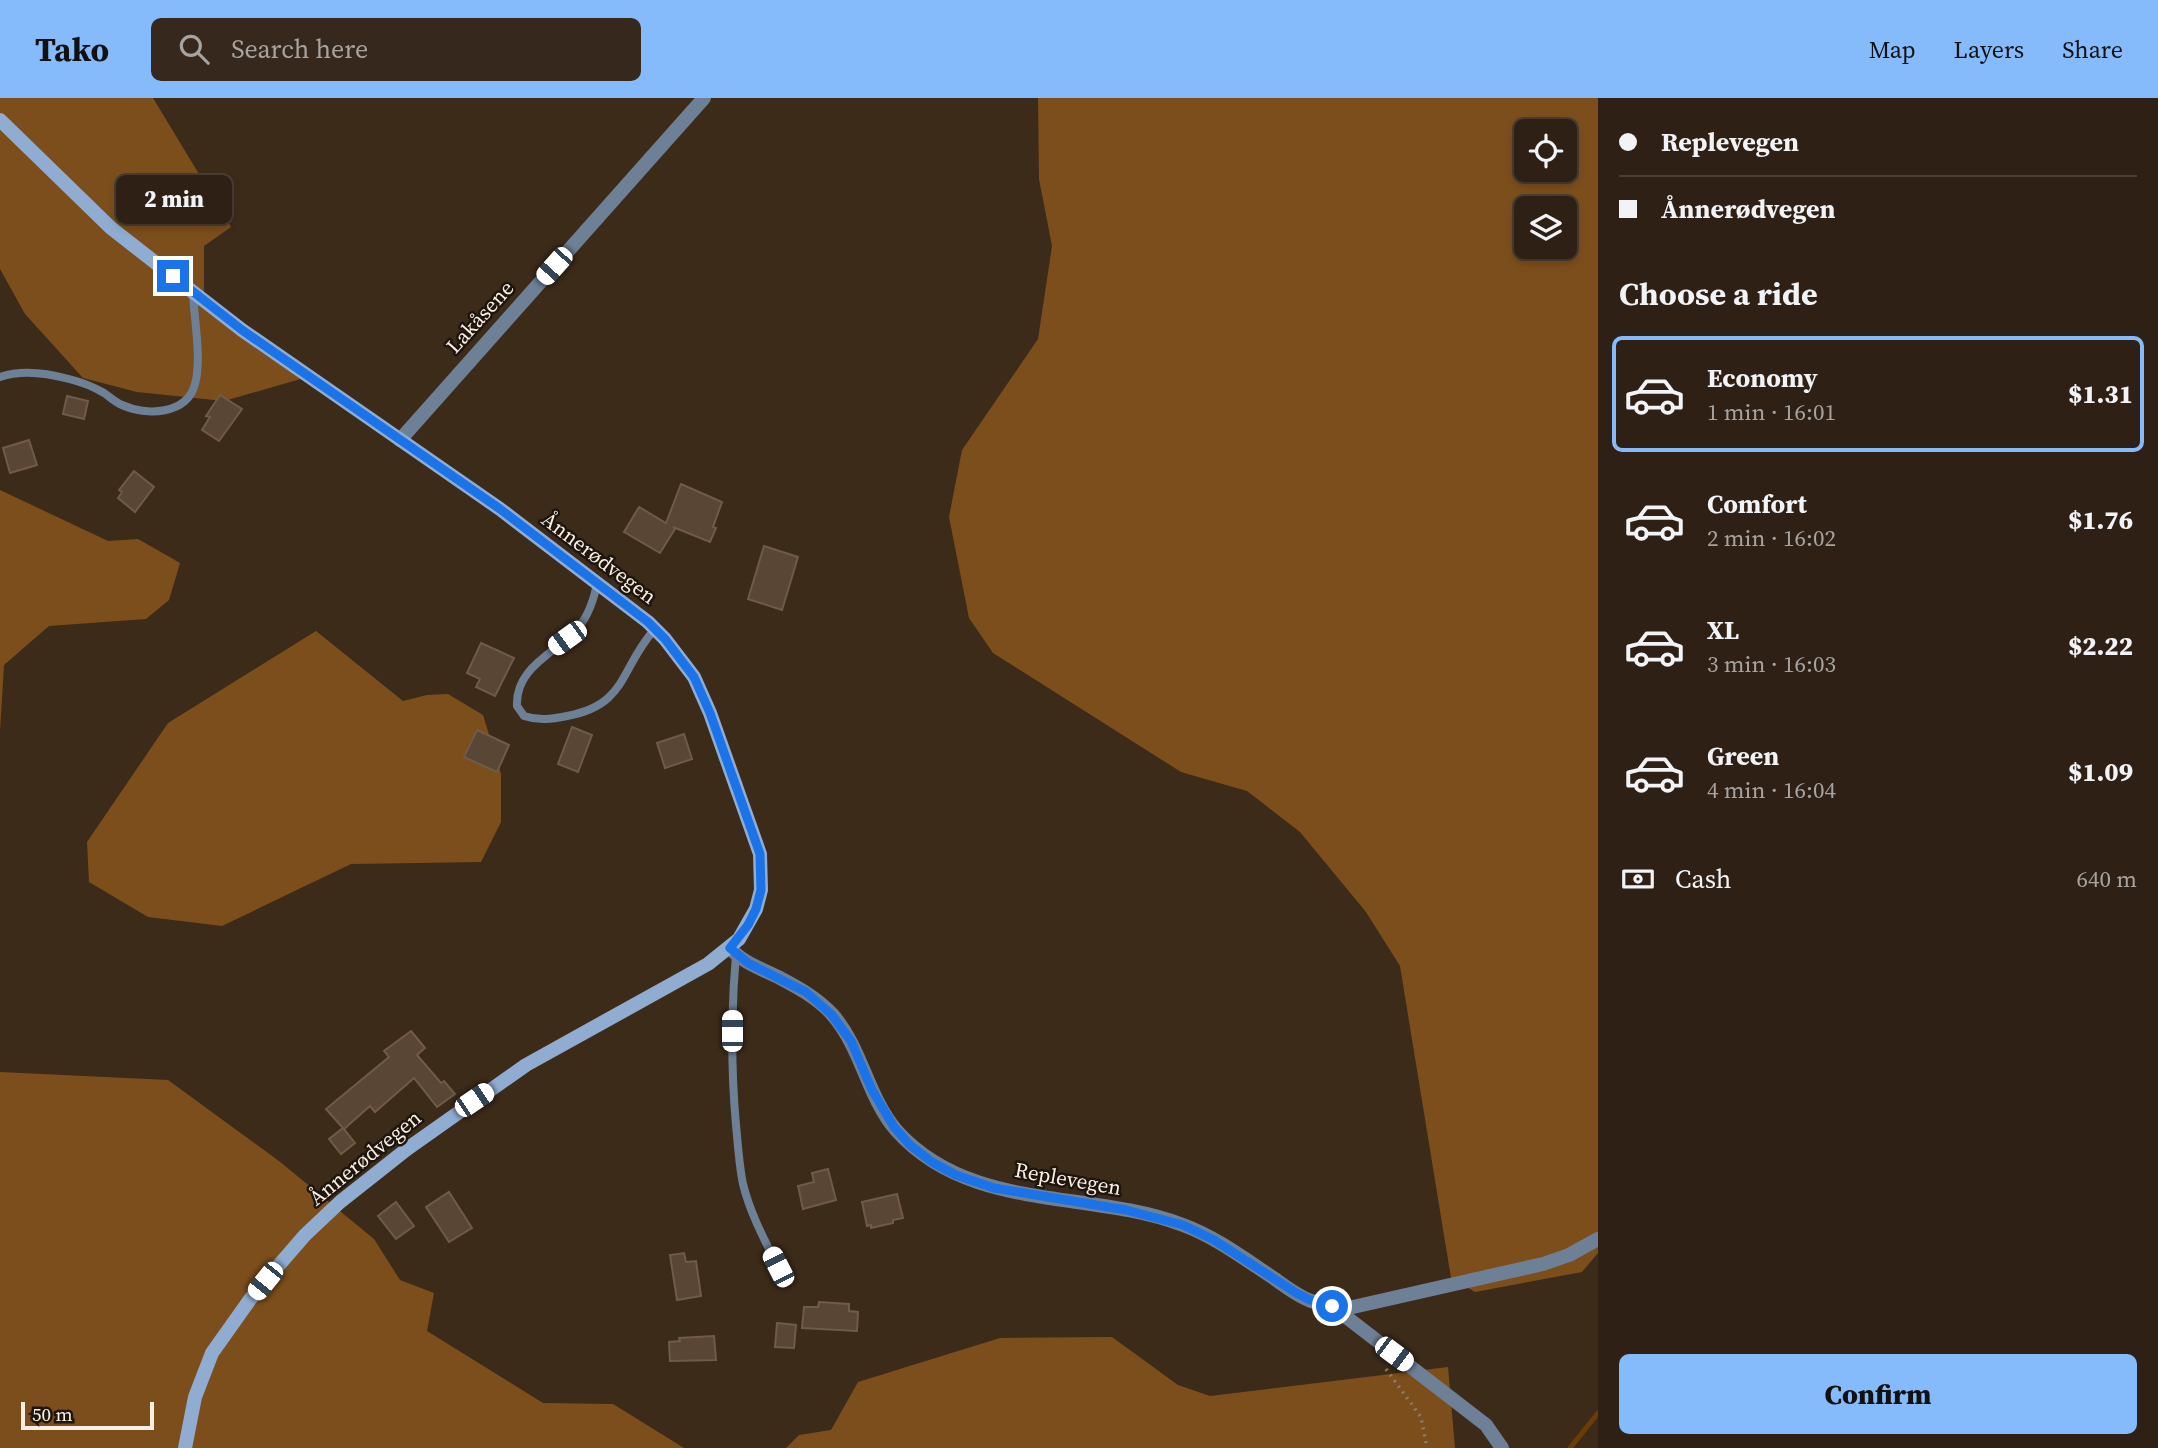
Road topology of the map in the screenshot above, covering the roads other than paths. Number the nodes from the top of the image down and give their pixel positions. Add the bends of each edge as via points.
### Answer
1 (704, 98) edge
2 (0, 120) edge
3 (193, 292) junction
4 (0, 377) edge
5 (400, 440) junction
6 (597, 584) junction
7 (656, 629) junction
8 (733, 951) junction
9 (1598, 1239) edge
10 (778, 1267) dead end
11 (1332, 1306) junction
12 (186, 1448) edge
13 (1502, 1448) edge

1 - 5 street, Lakåsene
2 - 3 main road, Ånnerødvegen via 111,228
3 - 4 lane via 196,380 190,395 171,408 136,410 93,387 46,374
3 - 5 main road, Ånnerødvegen
5 - 6 main road, Ånnerødvegen
6 - 7 main road, Ånnerødvegen
6 - 7 lane via 580,626 539,660 520,687 517,706 524,716 552,719 604,703
7 - 8 main road, Ånnerødvegen via 694,677 760,854 761,890 756,909
8 - 10 lane via 732,1053 740,1159 754,1214
8 - 11 street, Replevegen via 806,992 832,1015 851,1041 894,1127 932,1162 994,1188 1126,1210 1183,1225 1298,1294
8 - 12 main road, Ånnerødvegen via 526,1065 418,1140 341,1202 279,1265 212,1353 195,1397
9 - 11 street, Replevegen via 1533,1267 1353,1307
11 - 13 street via 1486,1425

